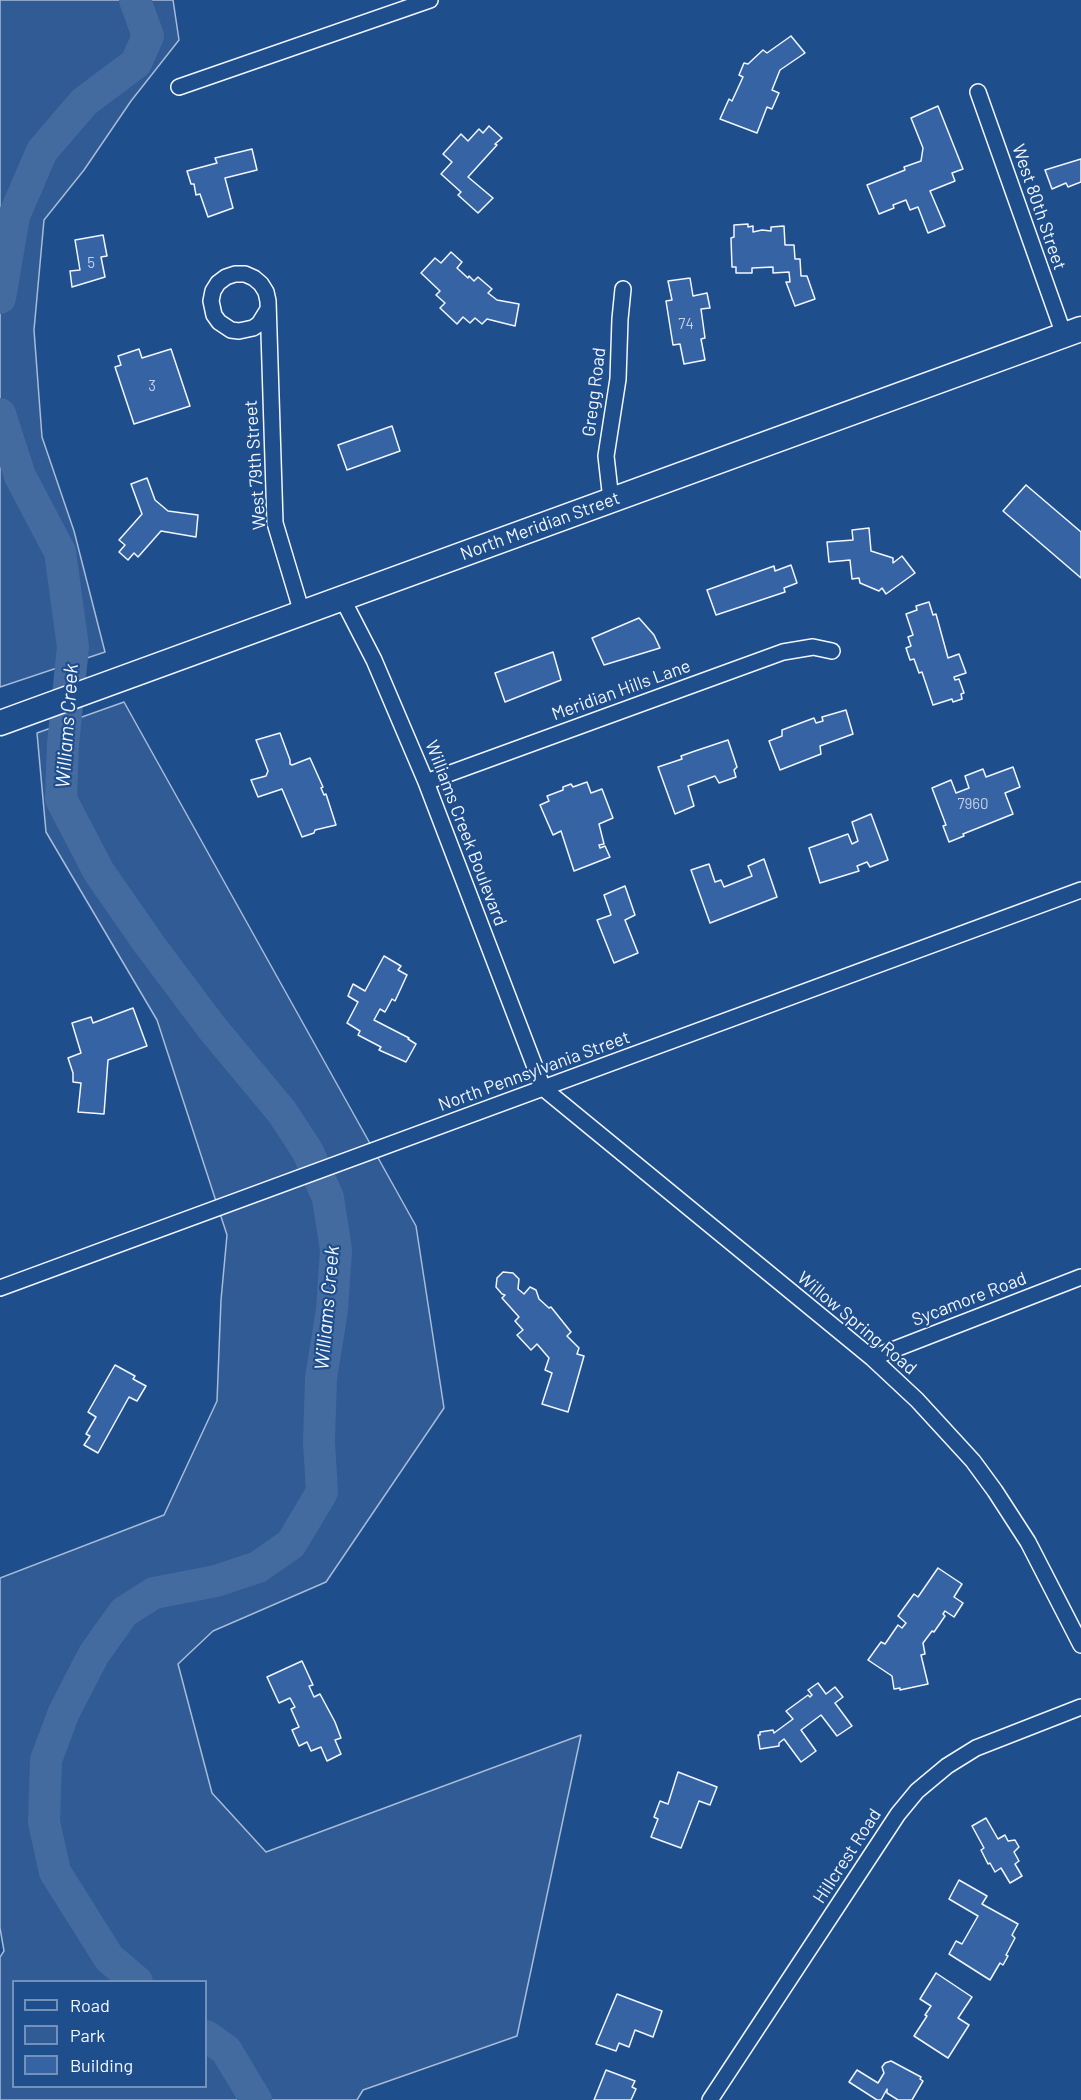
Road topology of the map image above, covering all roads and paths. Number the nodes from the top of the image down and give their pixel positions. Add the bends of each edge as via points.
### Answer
1 (430, 0) edge
2 (179, 87) dead end
3 (978, 92) dead end
4 (623, 289) dead end
5 (267, 311) dead end
6 (1072, 332) edge
7 (611, 500) junction
8 (342, 598) junction
9 (302, 614) junction
10 (832, 651) dead end
11 (0, 723) edge
12 (426, 782) junction
13 (1081, 890) edge
14 (543, 1088) junction
15 (1081, 1277) edge
16 (0, 1288) edge
17 (872, 1358) junction
18 (1081, 1645) edge
19 (1081, 1707) edge
20 (710, 2100) edge

1 - 2 street
3 - 6 street, West 80th Street
4 - 7 street, Gregg Road via 618,379 606,456
5 - 9 street, West 79th Street via 275,523
6 - 7 main road, North Meridian Street
7 - 8 main road, North Meridian Street
8 - 9 main road, North Meridian Street
8 - 12 street, Williams Creek Boulevard via 374,660
9 - 11 main road, North Meridian Street
10 - 12 street, Meridian Hills Lane via 802,647 783,652
12 - 14 street, Williams Creek Boulevard
13 - 14 street, North Pennsylvania Street
14 - 16 street, North Pennsylvania Street
14 - 17 street, Willow Spring Road
15 - 17 street, Sycamore Road
17 - 18 street, Willow Spring Road via 940,1425 995,1491 1042,1566
19 - 20 street, Hillcrest Road via 976,1748 939,1771 917,1791

